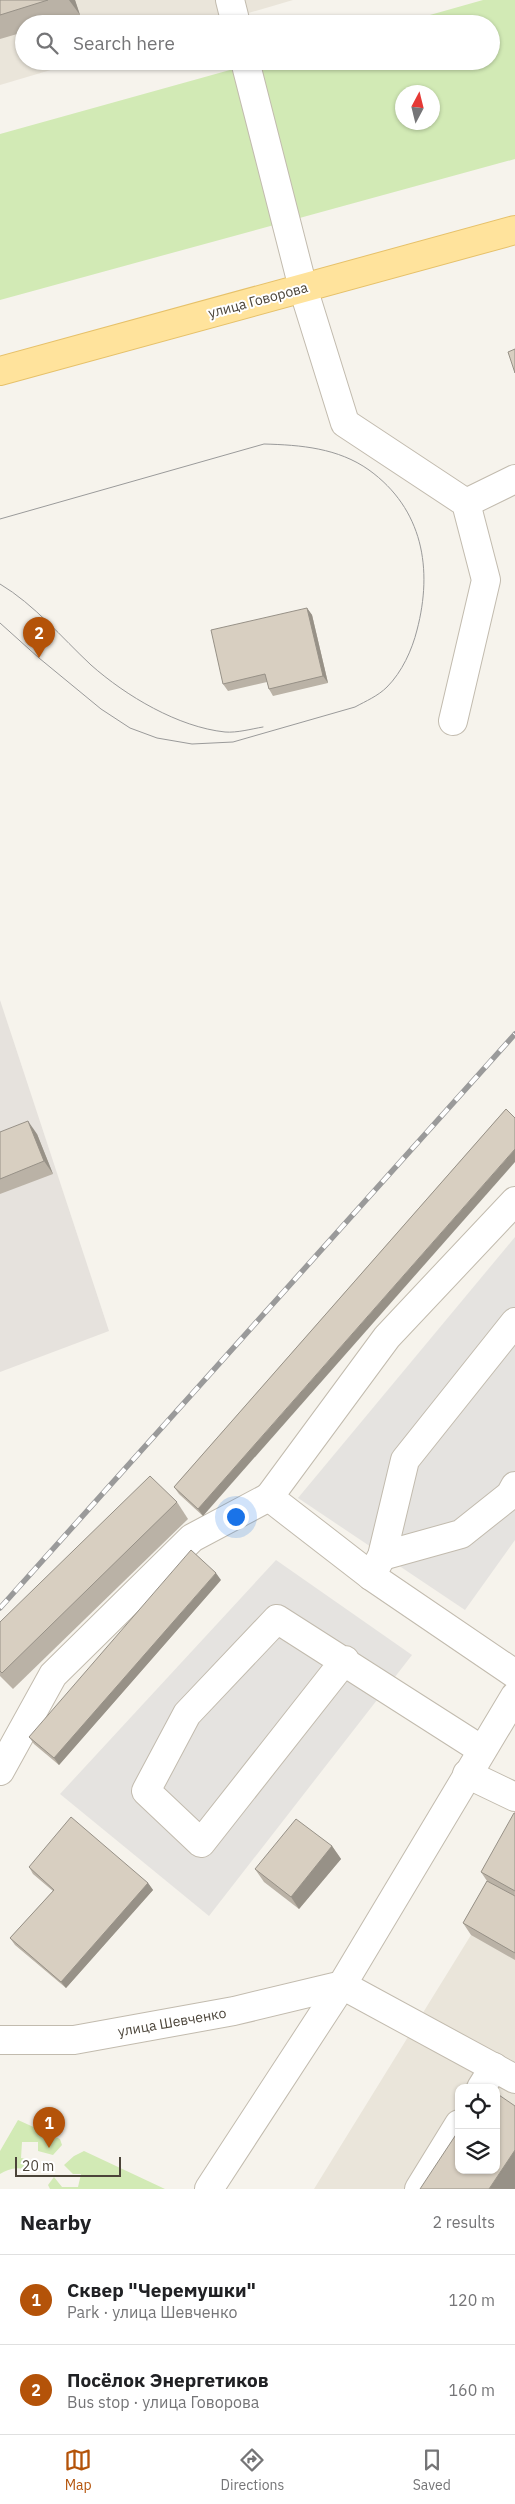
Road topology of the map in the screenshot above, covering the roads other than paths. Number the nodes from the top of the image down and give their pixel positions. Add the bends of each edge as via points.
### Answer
1 (230, 0) edge
2 (234, 15) edge
3 (247, 70) edge
4 (515, 230) edge
5 (303, 288) junction
6 (0, 371) edge
7 (515, 479) edge
8 (466, 503) junction
9 (453, 721) dead end
10 (515, 1202) edge
11 (515, 1322) edge
12 (515, 1486) edge
13 (269, 1497) junction
14 (377, 1566) junction
15 (345, 1660) junction
16 (515, 1674) edge
17 (515, 1696) edge
18 (482, 1750) junction
19 (0, 1771) edge
20 (467, 1774) junction
21 (515, 1797) edge
22 (342, 1985) junction
23 (0, 2040) edge
24 (497, 2078) edge
25 (456, 2129) edge
26 (209, 2189) edge
27 (419, 2189) edge

1 - 2 street
3 - 5 street
4 - 5 main road, улица Говорова
5 - 6 main road, улица Говорова
5 - 8 street via 346,422
7 - 8 street
8 - 9 street via 486,580
10 - 13 street via 387,1337
11 - 14 street via 405,1460
12 - 14 street via 510,1494 461,1534
13 - 14 street
13 - 19 street via 192,1538 53,1676
14 - 16 street
15 - 15 street via 277,1619 187,1714 146,1791 201,1843
15 - 18 street
17 - 18 street
18 - 20 street
20 - 21 street
20 - 22 street
22 - 23 street, улица Шевченко via 234,2011 74,2040
22 - 24 street
22 - 26 street
25 - 27 street

